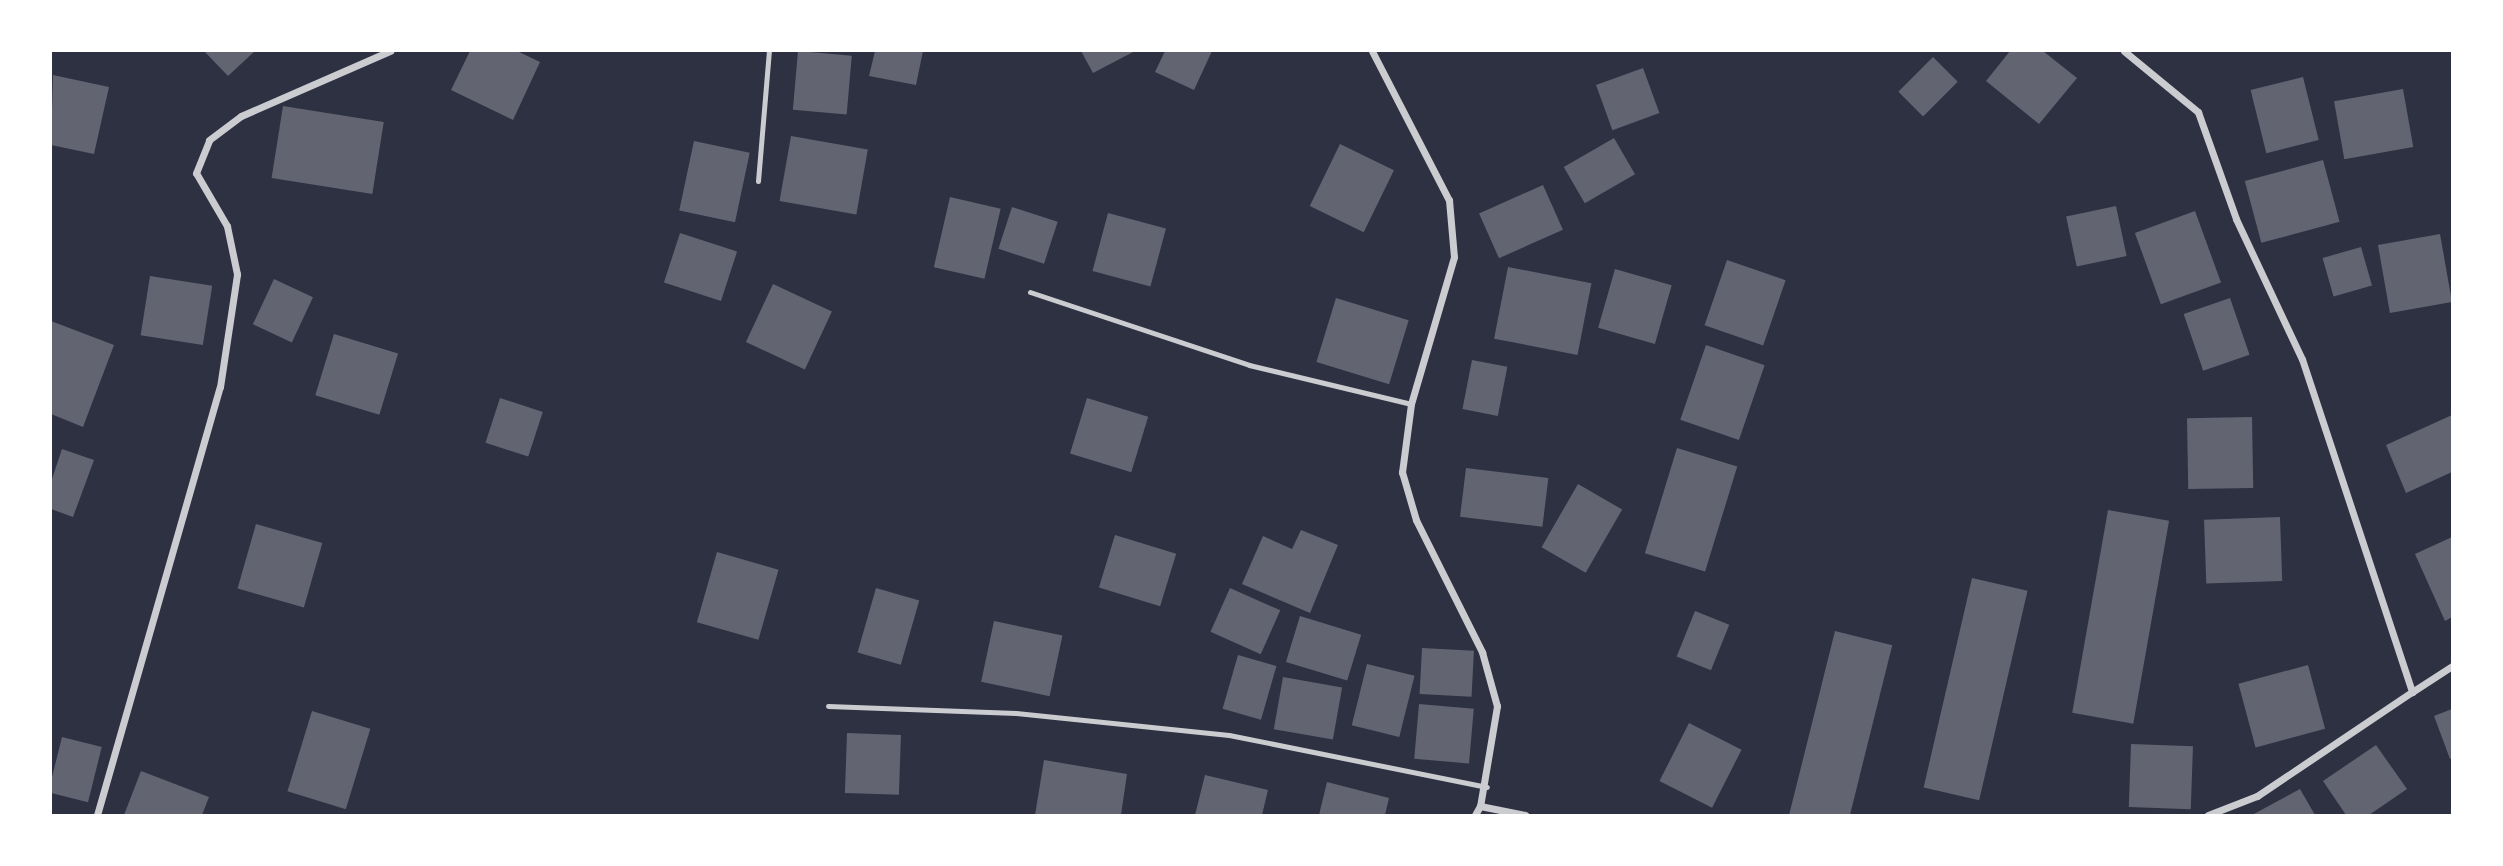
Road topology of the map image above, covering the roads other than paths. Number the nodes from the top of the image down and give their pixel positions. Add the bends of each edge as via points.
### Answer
1 (390, 51) edge
2 (769, 51) edge
3 (1372, 51) edge
4 (2124, 51) edge
5 (758, 181) dead end
6 (1030, 292) dead end
7 (1411, 404) junction
8 (2452, 667) edge
9 (2412, 692) junction
10 (828, 706) dead end
11 (1488, 787) junction
12 (1480, 806) junction
13 (97, 815) edge
14 (1475, 815) edge
15 (1525, 815) edge
16 (2208, 815) edge

1 - 13 street via 296,88 209,140 196,173 226,226 237,274 220,387
2 - 5 lane
3 - 7 street via 1449,200 1454,257
4 - 9 street via 2198,111 2236,219 2302,359
6 - 7 lane via 1249,365
7 - 11 street via 1402,472 1416,520 1482,652 1497,706
8 - 9 street
9 - 16 street via 2257,796
10 - 11 lane via 1016,713 1229,735
11 - 12 street
12 - 14 street
12 - 15 street

